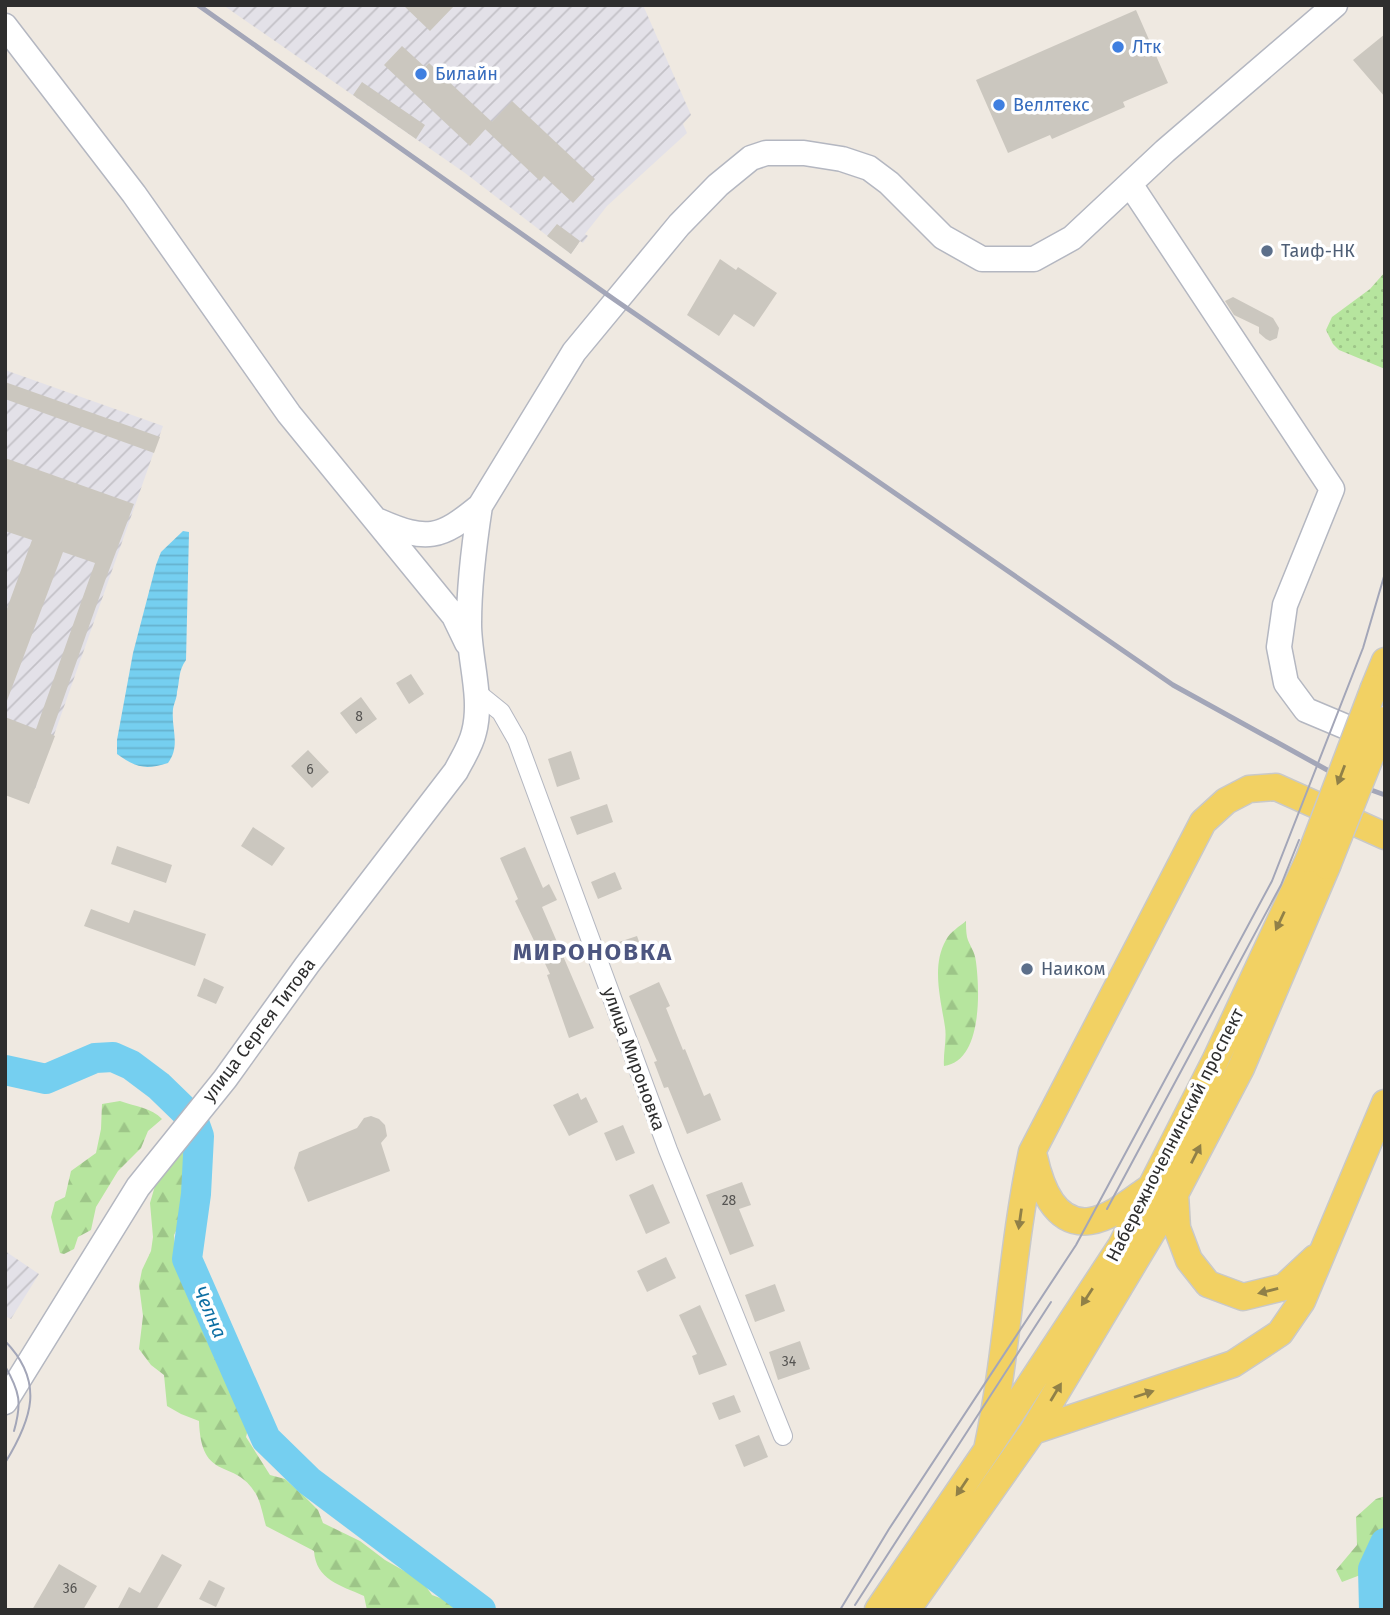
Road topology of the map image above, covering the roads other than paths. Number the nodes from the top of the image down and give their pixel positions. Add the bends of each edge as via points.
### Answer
1 (1335, 5) edge
2 (5, 26) edge
3 (1130, 184) junction
4 (480, 506) junction
5 (379, 521) junction
6 (470, 650) junction
7 (1385, 661) edge
8 (475, 691) junction
9 (1385, 720) edge
10 (1385, 743) edge
11 (1385, 836) edge
12 (1318, 862) junction
13 (1385, 1102) edge
14 (1032, 1152) junction
15 (1163, 1191) junction
16 (1322, 1252) junction
17 (5, 1402) edge
18 (1033, 1431) junction
19 (783, 1436) dead end
20 (987, 1450) junction
21 (878, 1610) edge
22 (907, 1610) edge

1 - 3 street
2 - 5 street via 134,194 289,414
3 - 4 street via 1072,238 1034,259 982,259 943,237 869,168 804,153 766,153 751,158 680,225 574,352
3 - 10 street via 1332,488 1285,605 1279,647 1286,684 1306,710
4 - 5 street via 442,533 415,535
4 - 6 street via 470,593
5 - 6 street via 454,616
6 - 8 street, улица Сергея Титова
7 -> 12 main road, Набережночелнинский проспект, bridge
8 - 17 street, улица Сергея Титова via 475,732 456,771 225,1079 138,1187
8 - 19 street, улица Мироновка via 501,712 516,740 668,1150
9 - 12 main road, Набережночелнинский проспект, bridge
11 - 14 main road via 1276,787 1249,789 1226,801 1203,822
12 - 15 main road, Набережночелнинский проспект via 1216,1059
13 - 16 main road
14 - 15 main road via 1040,1184 1066,1217 1090,1221
14 -> 20 main road
16 -> 15 main road via 1284,1287 1243,1297 1209,1284 1189,1261
18 -> 15 main road, Набережночелнинский проспект
15 -> 20 main road, Набережночелнинский проспект via 1121,1246
18 -> 16 main road via 1233,1364 1280,1334 1302,1301
18 - 22 main road, Набережночелнинский проспект
20 -> 21 main road, Набережночелнинский проспект

